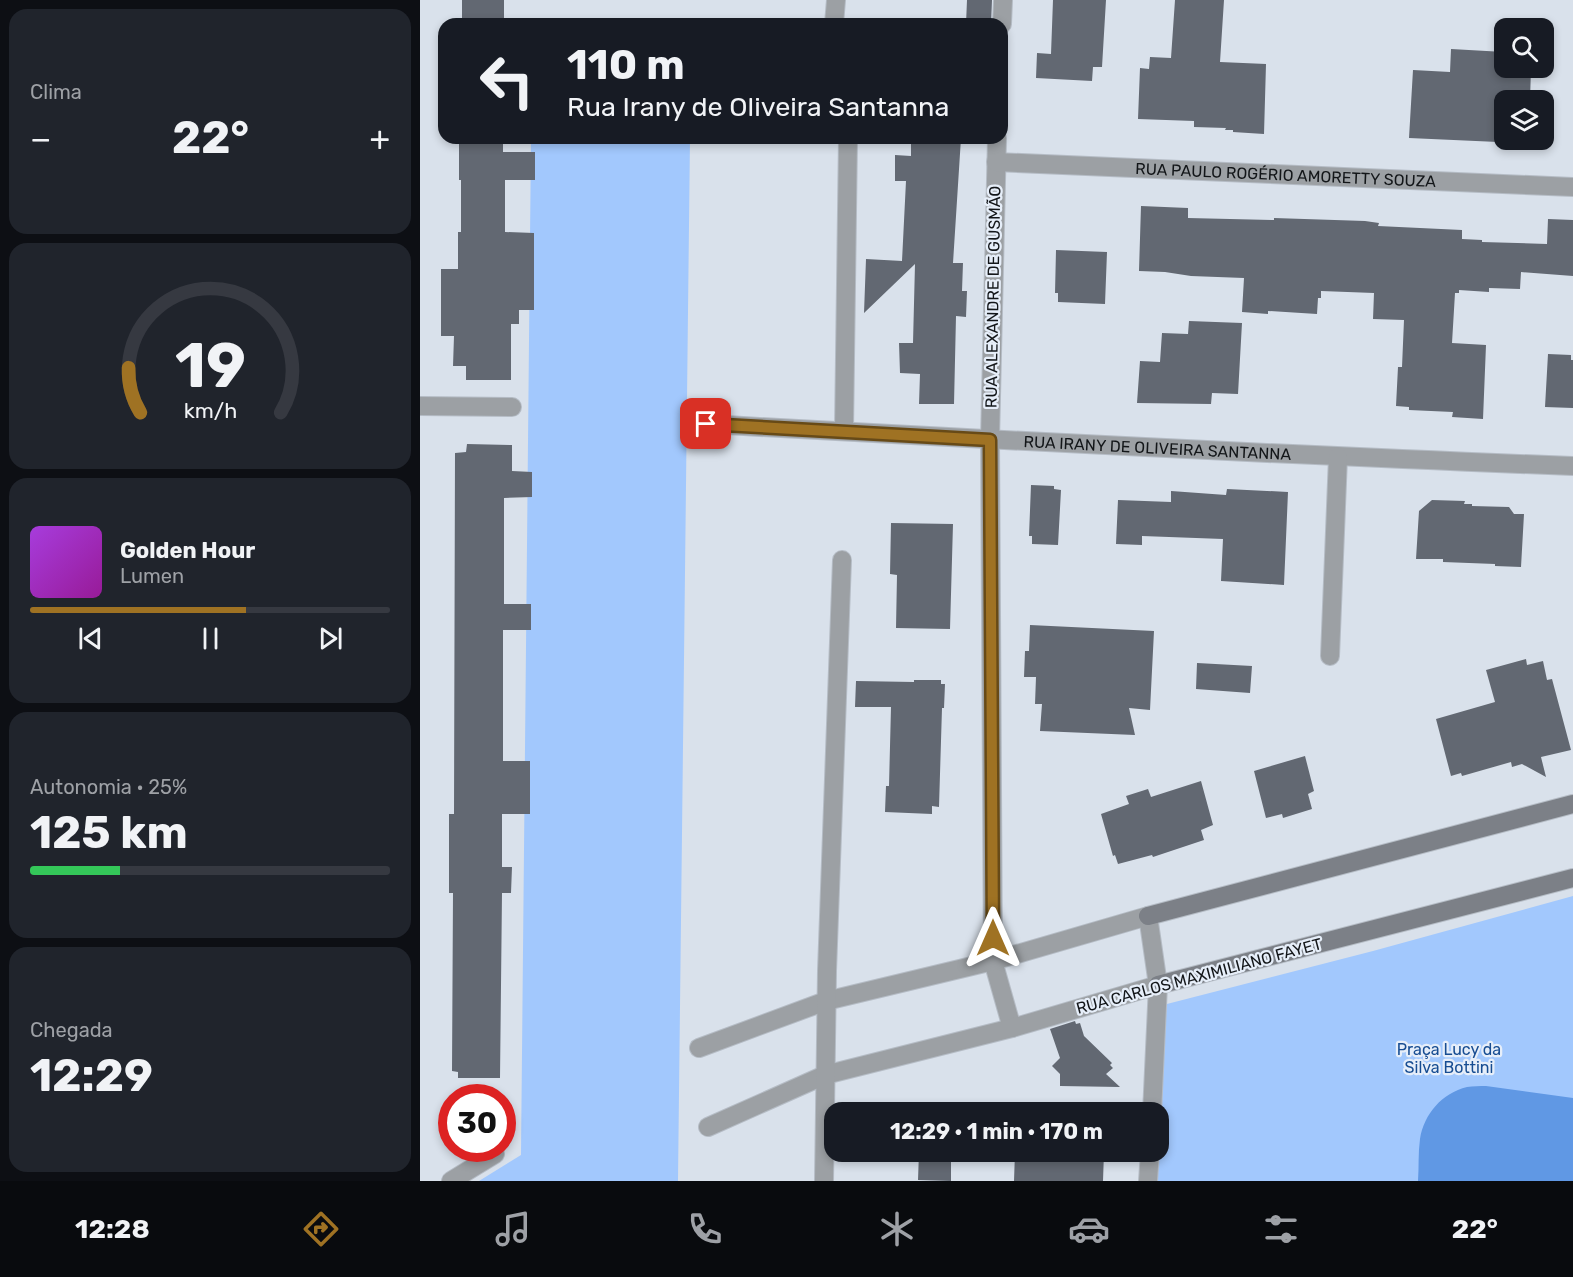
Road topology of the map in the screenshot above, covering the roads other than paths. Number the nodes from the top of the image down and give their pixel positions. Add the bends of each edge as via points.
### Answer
1 (836, 0) edge
2 (1003, 0) edge
3 (834, 18) edge
4 (1002, 18) edge
5 (848, 144) edge
6 (997, 144) edge
7 (996, 162) junction
8 (1573, 187) edge
9 (420, 406) edge
10 (512, 407) dead end
11 (706, 424) dead end
12 (844, 431) junction
13 (990, 440) junction
14 (1338, 457) junction
15 (1573, 466) edge
16 (842, 560) dead end
17 (1330, 656) dead end
18 (1573, 804) edge
19 (1573, 878) edge
20 (1148, 916) junction
21 (993, 962) junction
22 (1158, 985) junction
23 (826, 1001) junction
24 (1012, 1028) junction
25 (699, 1048) dead end
26 (825, 1075) junction
27 (1153, 1102) edge
28 (708, 1127) dead end
29 (482, 1162) edge
30 (1150, 1162) edge
31 (451, 1181) edge
32 (824, 1181) edge
33 (1149, 1181) edge

1 - 3 street
2 - 4 street
5 - 12 street
6 - 7 street, RUA ALEXANDRE DE GUSMÃO
7 - 8 street, RUA PAULO ROGÉRIO AMORETTY SOUZA
7 - 13 street, RUA ALEXANDRE DE GUSMÃO
9 - 10 street
11 - 12 street, RUA IRANY DE OLIVEIRA SANTANNA
12 - 13 street, RUA IRANY DE OLIVEIRA SANTANNA
13 - 14 street, RUA IRANY DE OLIVEIRA SANTANNA
13 - 21 street, RUA ALEXANDRE DE GUSMÃO
14 - 15 street, RUA IRANY DE OLIVEIRA SANTANNA
14 - 17 street
16 - 23 street
18 - 20 street
19 - 22 street, RUA CARLOS MAXIMILIANO FAYET
20 - 21 street
20 - 22 street
21 - 23 street
21 - 24 street, RUA ALEXANDRE DE GUSMÃO
22 - 24 street, RUA CARLOS MAXIMILIANO FAYET
22 - 27 street
23 - 25 street
23 - 26 street
24 - 26 street, RUA CARLOS MAXIMILIANO FAYET
26 - 28 street, RUA CARLOS MAXIMILIANO FAYET
26 - 32 street
29 - 31 street
30 - 33 street

